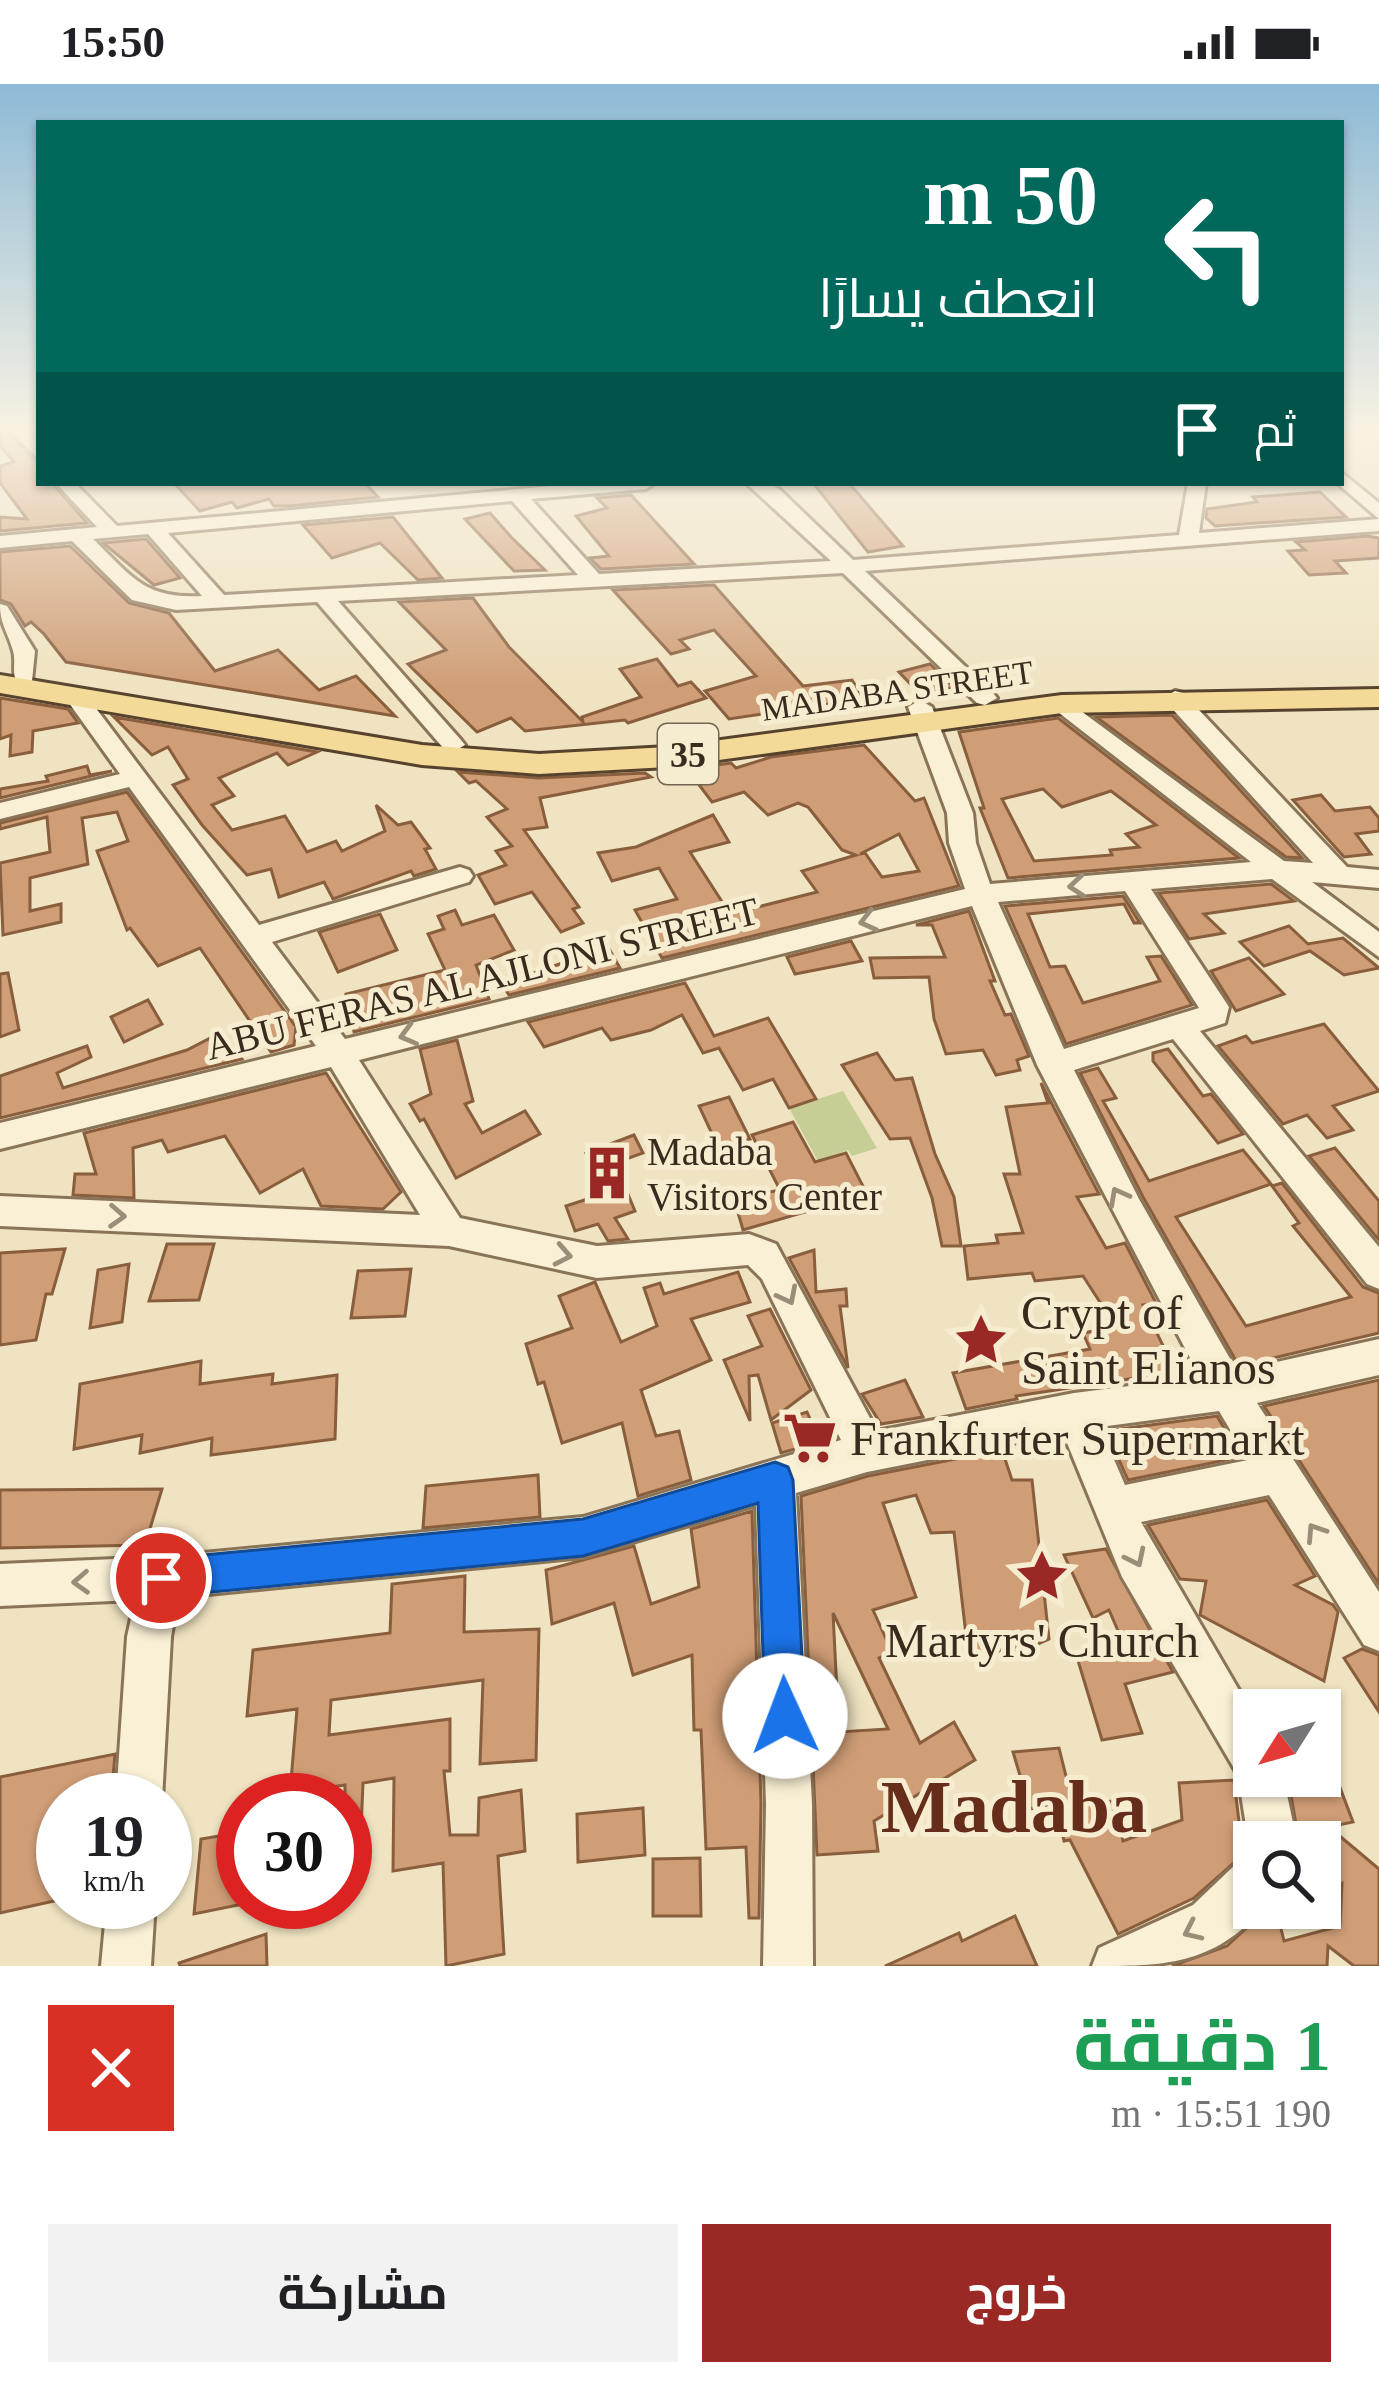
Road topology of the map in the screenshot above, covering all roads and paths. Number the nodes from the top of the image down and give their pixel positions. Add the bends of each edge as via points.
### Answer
1 (95, 515) edge
2 (298, 515) edge
3 (535, 515) edge
4 (796, 515) edge
5 (1192, 515) edge
6 (1379, 524) edge
7 (152, 527) junction
8 (110, 530) junction
9 (76, 534) junction
10 (1188, 538) junction
11 (0, 542) edge
12 (851, 566) junction
13 (594, 581) junction
14 (324, 598) junction
15 (218, 601) junction
16 (0, 610) edge
17 (8, 678) edge
18 (1379, 694) edge
19 (75, 696) junction
20 (985, 698) junction
21 (1175, 698) junction
22 (1062, 704) junction
23 (915, 715) junction
24 (453, 745) junction
25 (134, 778) junction
26 (0, 811) edge
27 (1277, 869) junction
28 (1340, 875) junction
29 (460, 877) dead end
30 (1378, 878) edge
31 (1132, 881) junction
32 (982, 894) junction
33 (254, 937) junction
34 (1379, 947) edge
35 (1180, 1028) junction
36 (339, 1054) junction
37 (1052, 1065) junction
38 (0, 1136) edge
39 (0, 1210) edge
40 (448, 1231) junction
41 (1379, 1273) edge
42 (1379, 1357) edge
43 (1226, 1392) junction
44 (1074, 1412) junction
45 (866, 1452) junction
46 (1276, 1474) junction
47 (775, 1480) junction
48 (1113, 1508) junction
49 (161, 1578) junction
50 (0, 1585) edge
51 (1379, 1630) edge
52 (1233, 1725) edge
53 (141, 1773) edge
54 (1233, 1906) edge
55 (129, 1929) edge
56 (126, 1966) edge
57 (788, 1966) edge
58 (1118, 1966) edge

1 - 8 street
2 - 7 street
3 - 13 street
4 - 12 street
5 - 10 street
6 - 10 street
7 - 8 street
7 - 15 street
8 - 9 street
9 - 11 street
9 - 15 street via 140,596
10 - 12 street
12 - 13 street
12 - 20 street
13 - 14 street
14 - 15 street
14 - 24 street
16 - 17 street via 24,651
17 - 19 main road, MADABA STREET / 35
17 - 24 main road, MADABA STREET / 35
18 - 20 main road, MADABA STREET / 35 via 1107,687
18 - 21 main road, MADABA STREET / 35
19 - 23 main road, MADABA STREET / 35 via 490,762 624,761
19 - 25 street
20 - 23 main road, MADABA STREET / 35
21 - 22 main road, MADABA STREET / 35
21 - 28 street
22 - 23 main road, MADABA STREET / 35
22 - 27 street
23 - 24 main road, MADABA STREET / 35 via 623,746
23 - 32 street via 944,814 958,828
25 - 26 street
25 - 33 street
27 - 28 street, ABU FERAS AL AJLONI STREET
27 - 31 street, ABU FERAS AL AJLONI STREET
27 - 34 street
28 - 30 street, ABU FERAS AL AJLONI STREET
29 - 33 street
31 -> 32 street, ABU FERAS AL AJLONI STREET
31 - 35 street via 1214,1006 1209,1019
32 -> 36 street, ABU FERAS AL AJLONI STREET
32 - 37 street
33 - 36 street
35 - 37 street
35 - 41 street
36 - 38 street, ABU FERAS AL AJLONI STREET
36 - 40 street
43 -> 37 street
39 -> 40 street
40 -> 45 street via 597,1262 732,1249 764,1255
42 - 43 street
43 - 44 street
43 - 46 street
44 - 45 street
44 - 48 street
45 - 47 street
46 - 48 street
51 -> 46 street
47 - 49 street via 583,1537
47 - 57 street
48 -> 52 street
49 -> 50 street
49 - 53 street
54 -> 58 street
55 - 56 street

